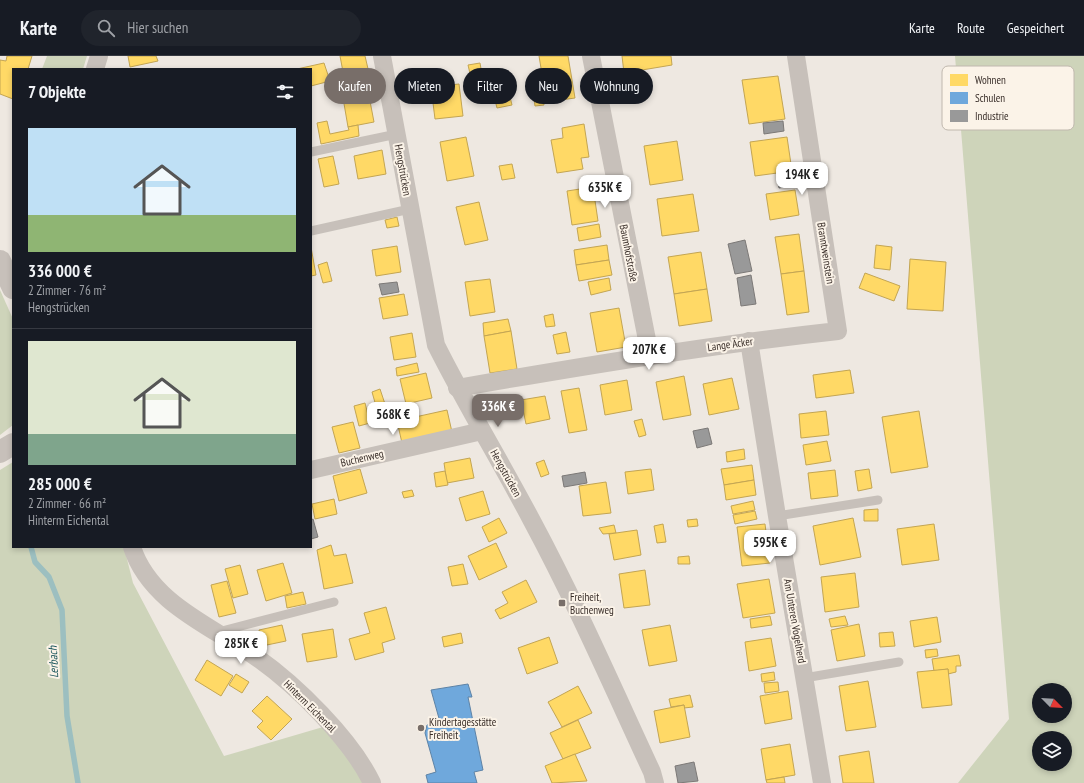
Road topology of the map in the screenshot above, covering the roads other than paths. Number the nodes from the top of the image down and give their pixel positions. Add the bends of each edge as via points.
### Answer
1 (99, 56) edge
2 (382, 56) edge
3 (591, 56) edge
4 (796, 56) edge
5 (95, 68) edge
6 (397, 134) junction
7 (312, 152) edge
8 (410, 208) junction
9 (312, 231) edge
10 (0, 262) edge
11 (12, 286) edge
12 (838, 331) joint
13 (749, 341) junction
14 (650, 355) junction
15 (457, 388) junction
16 (482, 431) junction
17 (12, 445) edge
18 (0, 452) edge
19 (312, 470) edge
20 (878, 500) dead end
21 (777, 516) junction
22 (132, 548) edge
23 (334, 602) dead end
24 (218, 632) junction
25 (899, 662) dead end
26 (804, 678) junction
27 (372, 783) edge
28 (655, 783) edge
29 (822, 783) edge

1 - 5 street
2 - 6 street, Hengstrücken
3 - 14 street, Baumhofstraße
4 - 12 street, Branntweinstein
6 - 7 lane
6 - 8 street, Hengstrücken
8 - 9 lane
8 - 15 street, Hengstrücken via 436,345
10 - 11 street
12 - 13 street, Lange Äcker
13 - 14 street, Lange Äcker
13 - 21 street, Am Unteren Vogelherd
14 - 15 street, Lange Äcker
15 - 16 street, Hengstrücken
16 - 19 street, Buchenweg
16 - 28 street, Hengstrücken via 532,520 571,597
17 - 18 street
20 - 21 lane
21 - 26 street, Am Unteren Vogelherd
22 - 24 street, Hinterm Eichental via 139,565 158,591
23 - 24 lane
24 - 27 street, Hinterm Eichental via 271,669 314,708 350,748
25 - 26 lane
26 - 29 street, Am Unteren Vogelherd

